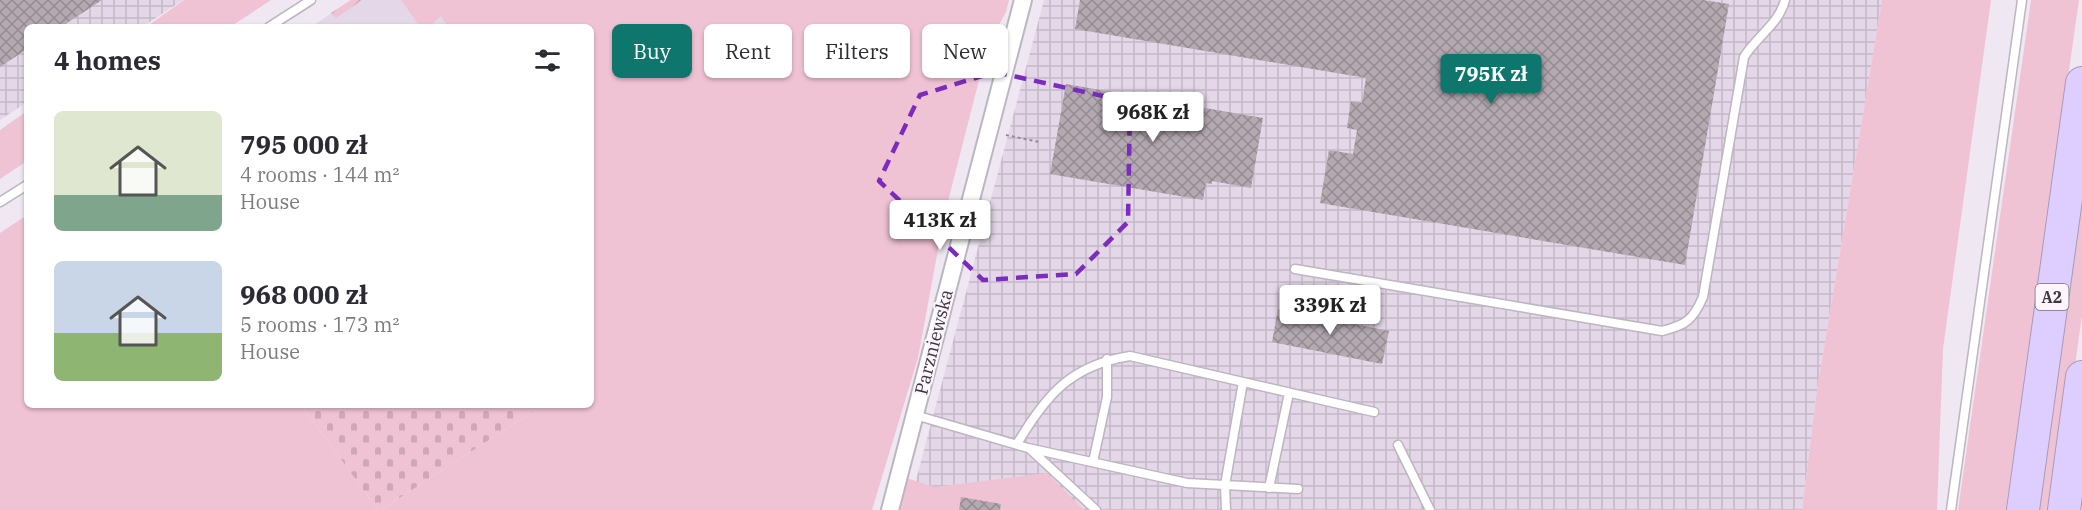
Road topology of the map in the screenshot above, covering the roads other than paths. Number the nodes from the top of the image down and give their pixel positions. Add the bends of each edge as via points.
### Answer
1 (310, 0) edge
2 (1023, 0) edge
3 (1785, 0) edge
4 (2022, 0) edge
5 (274, 24) edge
6 (2082, 84) edge
7 (24, 187) edge
8 (0, 202) edge
9 (1295, 269) dead end
10 (1107, 359) junction
11 (2082, 377) edge
12 (1243, 382) junction
13 (1289, 393) junction
14 (1374, 412) dead end
15 (915, 415) junction
16 (1017, 444) junction
17 (1398, 445) dead end
18 (1028, 448) junction
19 (1093, 462) junction
20 (1225, 485) junction
21 (1269, 488) junction
22 (1298, 489) dead end
23 (890, 510) edge
24 (1096, 510) edge
25 (1226, 510) edge
26 (1430, 510) edge
27 (1951, 510) edge
28 (2023, 510) edge
29 (2064, 510) edge

1 - 5 lane
2 - 15 street, Parzniewska
3 - 9 lane via 1777,20 1744,57 1703,297 1696,313 1683,326 1662,331
4 - 27 lane
6 - 28 highway, A2
7 - 8 lane
10 - 12 lane via 1130,356
10 - 16 lane via 1089,366 1048,396
10 - 19 lane via 1107,397
11 - 29 highway
12 - 13 lane
12 - 20 lane
13 - 14 lane
13 - 21 lane
15 - 16 lane
15 - 23 street, Parzniewska
16 - 18 lane
17 - 26 lane
18 - 19 lane
18 - 24 lane
19 - 20 lane via 1187,483
20 - 21 lane
20 - 25 lane
21 - 22 lane

